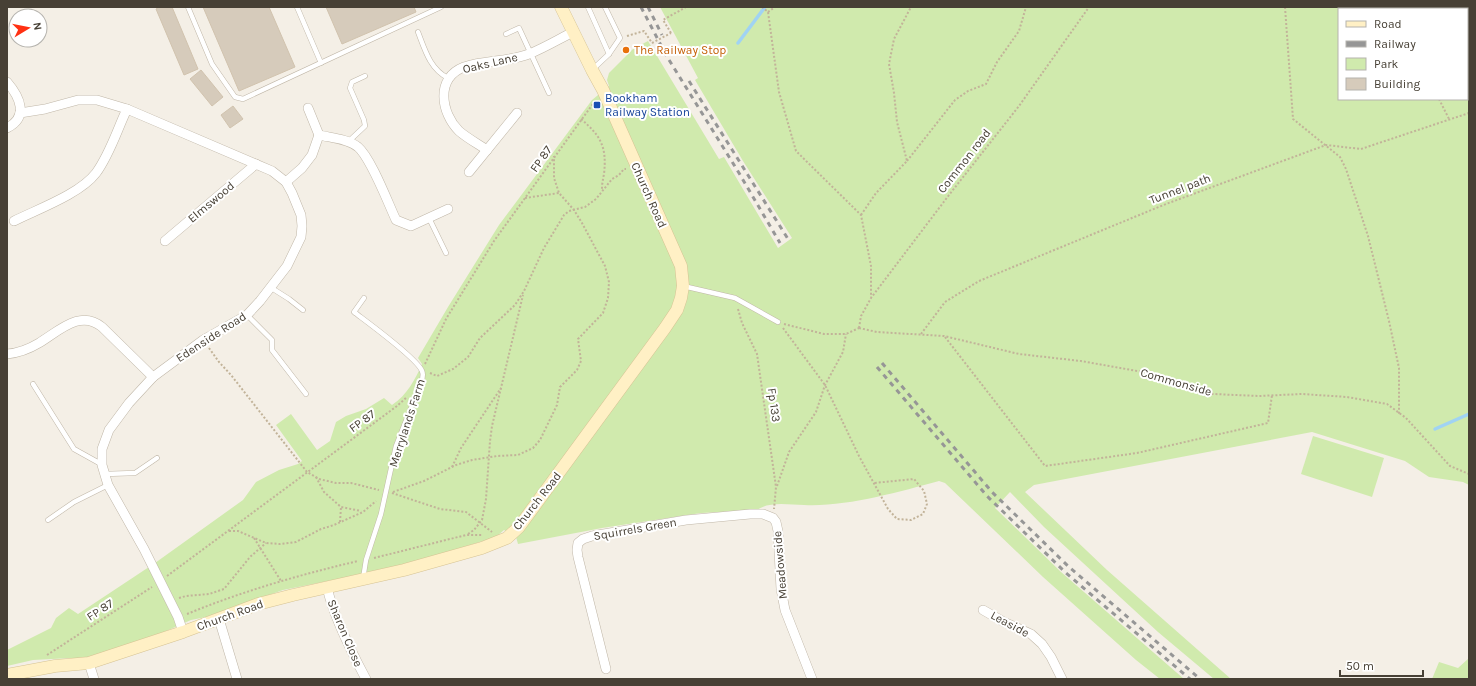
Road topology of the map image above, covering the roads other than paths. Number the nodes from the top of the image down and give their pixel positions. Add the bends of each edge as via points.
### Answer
1 (188, 7) edge
2 (297, 7) edge
3 (441, 7) edge
4 (561, 7) edge
5 (588, 7) edge
6 (605, 7) edge
7 (418, 32) dead end
8 (573, 32) junction
9 (506, 34) dead end
10 (530, 54) junction
11 (609, 54) junction
12 (321, 64) junction
13 (592, 70) junction
14 (365, 76) dead end
15 (448, 78) junction
16 (7, 82) edge
17 (549, 93) dead end
18 (308, 108) dead end
19 (127, 109) junction
20 (20, 113) junction
21 (517, 113) dead end
22 (7, 128) edge
23 (319, 135) junction
24 (348, 142) junction
25 (487, 150) junction
26 (256, 164) junction
27 (469, 172) dead end
28 (286, 182) junction
29 (448, 209) dead end
30 (429, 218) junction
31 (14, 221) dead end
32 (165, 241) dead end
33 (446, 253) dead end
34 (683, 286) junction
35 (270, 287) junction
36 (364, 298) dead end
37 (303, 310) dead end
38 (247, 315) junction
39 (778, 322) road end
40 (7, 354) edge
41 (153, 377) junction
42 (32, 384) dead end
43 (306, 394) dead end
44 (157, 458) dead end
45 (103, 469) junction
46 (108, 485) junction
47 (773, 518) joint
48 (48, 520) dead end
49 (363, 579) junction
50 (327, 587) junction
51 (983, 610) dead end
52 (219, 619) junction
53 (183, 632) junction
54 (89, 663) junction
55 (606, 669) dead end
56 (7, 675) edge
57 (94, 679) edge
58 (237, 679) edge
59 (366, 679) edge
60 (812, 679) edge
61 (1062, 679) edge

1 - 12 lane via 212,64 234,97 243,99
2 - 12 lane
3 - 12 lane
4 - 8 street, Church Road
5 - 11 lane
6 - 11 lane via 620,38
7 - 15 lane via 434,66 440,74
8 - 10 street, Oaks Lane
8 - 13 street, Church Road
9 - 10 lane via 519,28
10 - 15 street, Oaks Lane via 463,68
10 - 17 lane
11 - 13 lane
13 - 34 street, Church Road via 681,266
14 - 24 lane via 352,82 350,88 365,126
15 - 25 street, Oaks Lane via 444,95 445,107 458,130
16 - 20 street via 16,93
18 - 23 street
19 - 20 street, Edenside Road via 84,99
19 - 26 street, Edenside Road
19 - 31 street via 102,163 87,182
20 - 22 street via 14,125
21 - 25 street
23 - 24 street
23 - 28 street via 312,155
24 - 30 street via 358,147 369,162 396,220 411,226
25 - 27 street
26 - 28 street, Edenside Road via 272,171
26 - 32 street, Elmswood
28 - 35 street, Edenside Road via 301,215 302,231 292,256
29 - 30 street
30 - 33 lane
34 - 39 lane via 735,298
34 - 49 street, Church Road via 677,310 665,328 519,527 506,538 482,548
35 - 37 lane
35 - 38 street, Edenside Road
36 - 49 lane, Merrylands Farm via 354,312 411,357 422,370 421,383 396,446 388,493 366,560
38 - 41 street, Edenside Road via 204,340
38 - 43 lane via 272,340 272,350
40 - 41 street via 32,347 75,321 89,320 102,327
41 - 45 street, Edenside Road via 109,430 102,449
42 - 45 lane via 74,449
44 - 45 lane via 135,473
45 - 46 street, Edenside Road
46 - 48 lane via 74,502
46 - 53 street, Edenside Road via 144,549
47 - 55 street, Squirrels Green via 763,514 750,514 686,520 592,536 578,543 578,557
47 - 60 street, Meadowside via 778,531 781,589 785,610
49 - 50 street, Church Road
50 - 52 street, Church Road via 258,604
50 - 59 street, Sharon Close via 330,600
51 - 61 street, Leaside via 1031,634 1051,657
52 - 53 street, Church Road
52 - 58 street
53 - 54 street, Church Road
54 - 56 street, Church Road
54 - 57 street

